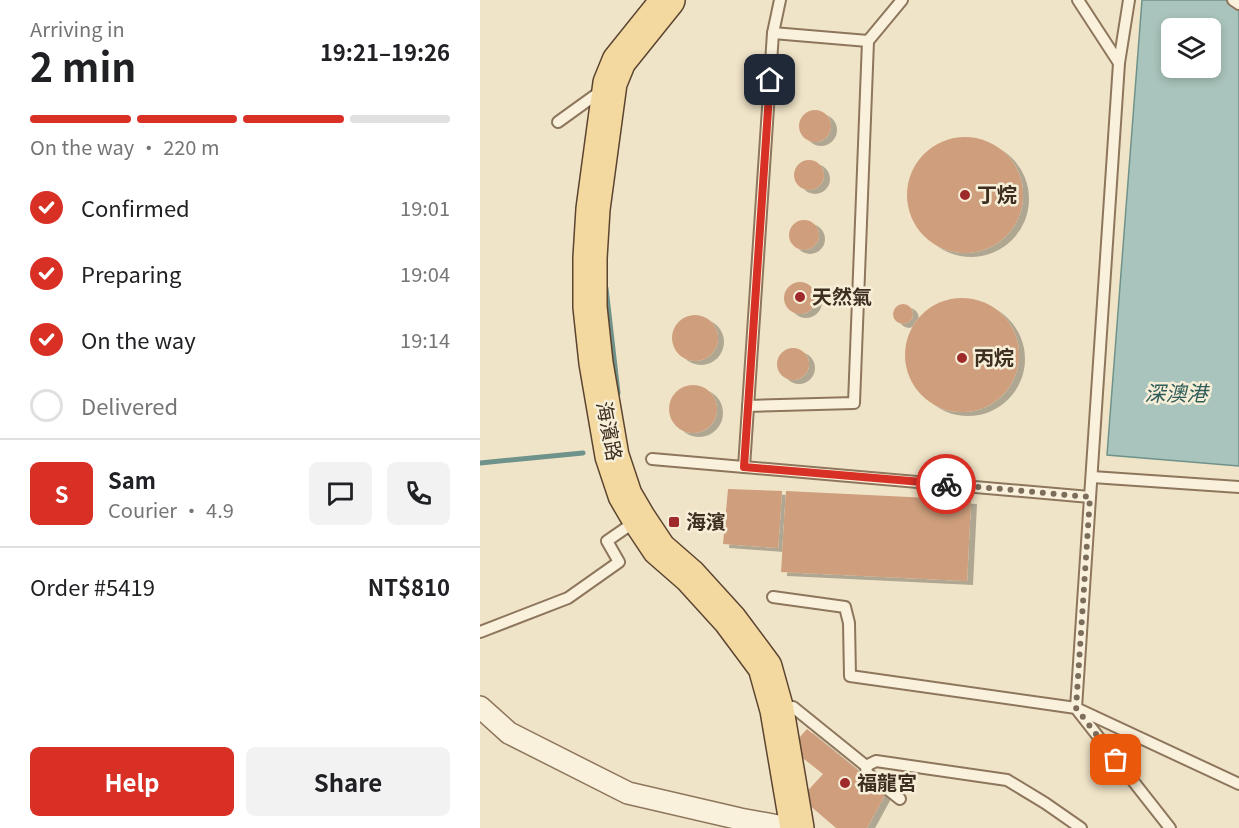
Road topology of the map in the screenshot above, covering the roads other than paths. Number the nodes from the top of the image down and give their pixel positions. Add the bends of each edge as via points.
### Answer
1 (668, 0) edge
2 (780, 0) edge
3 (902, 0) edge
4 (1078, 0) edge
5 (1129, 0) edge
6 (1233, 0) edge
7 (1239, 4) edge
8 (773, 33) junction
9 (868, 41) junction
10 (1119, 63) junction
11 (610, 83) junction
12 (558, 122) dead end
13 (748, 406) junction
14 (652, 459) dead end
15 (744, 467) junction
16 (1092, 477) junction
17 (1239, 487) edge
18 (1090, 497) junction
19 (639, 519) junction
20 (773, 597) dead end
21 (480, 632) edge
22 (480, 707) edge
23 (1076, 708) junction
24 (777, 710) junction
25 (866, 766) junction
26 (1239, 784) edge
27 (900, 799) dead end
28 (789, 828) edge
29 (797, 828) edge
30 (1081, 828) edge
31 (1170, 828) edge

1 - 11 main road, 海濱路 via 619,61
2 - 8 lane
3 - 9 lane
4 - 10 lane
5 - 10 lane
6 - 7 lane
8 - 9 lane
8 - 13 lane
9 - 13 lane via 854,403
10 - 16 lane
11 - 12 lane
11 - 19 main road, 海濱路 via 593,209 590,307 612,456 625,495
13 - 15 lane
14 - 15 lane
15 - 18 lane
16 - 17 lane
16 - 18 lane
18 - 23 lane
19 - 21 lane via 607,541 619,562 568,598
19 - 24 main road, 海濱路 via 659,549 730,620 765,667
20 - 23 lane via 845,608 850,676
22 - 28 street via 509,733 628,792
23 - 26 lane
23 - 31 lane
24 - 25 lane via 793,707
24 - 29 main road, 海濱路
25 - 27 lane via 867,773
25 - 30 lane via 876,761 1007,780

